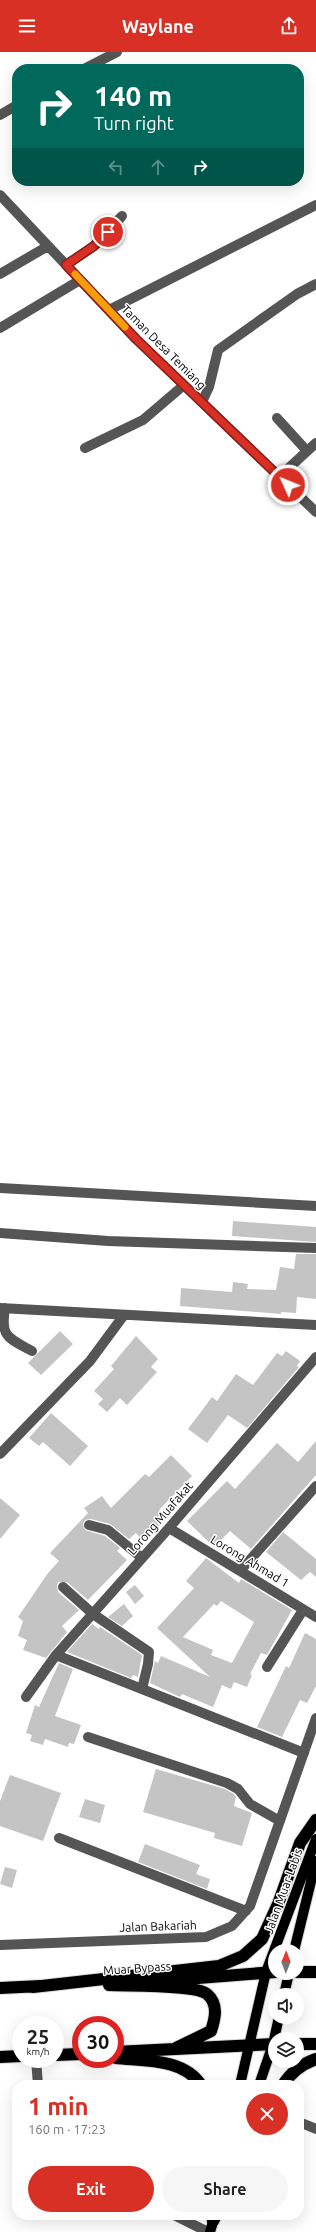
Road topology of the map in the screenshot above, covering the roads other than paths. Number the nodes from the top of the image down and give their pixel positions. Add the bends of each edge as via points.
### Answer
1 (117, 52) edge
2 (94, 64) edge
3 (12, 108) edge
4 (0, 115) edge
5 (2, 198) edge
6 (316, 205) edge
7 (122, 216) dead end
8 (48, 246) junction
9 (66, 265) junction
10 (0, 274) edge
11 (80, 280) junction
12 (316, 284) edge
13 (109, 310) junction
14 (0, 328) edge
15 (184, 385) junction
16 (202, 402) junction
17 (277, 418) dead end
18 (316, 443) edge
19 (85, 448) dead end
20 (307, 451) junction
21 (279, 476) junction
22 (316, 512) edge
23 (0, 1188) edge
24 (316, 1206) edge
25 (0, 1234) edge
26 (316, 1248) edge
27 (2, 1308) edge
28 (124, 1314) junction
29 (316, 1325) edge
30 (32, 1351) dead end
31 (316, 1357) edge
32 (0, 1454) edge
33 (316, 1486) edge
34 (89, 1525) dead end
35 (170, 1528) junction
36 (142, 1558) junction
37 (240, 1571) junction
38 (63, 1587) dead end
39 (303, 1610) junction
40 (93, 1614) junction
41 (316, 1617) edge
42 (56, 1655) junction
43 (267, 1667) dead end
44 (142, 1690) junction
45 (26, 1697) dead end
46 (316, 1718) edge
47 (88, 1737) dead end
48 (304, 1753) junction
49 (316, 1820) edge
50 (280, 1821) junction
51 (59, 1838) dead end
52 (316, 1839) edge
53 (316, 1861) edge
54 (246, 1910) junction
55 (280, 1944) edge
56 (296, 1944) edge
57 (0, 1945) edge
58 (268, 1972) edge
59 (304, 1972) edge
60 (316, 1972) edge
61 (269, 1980) edge
62 (109, 1985) junction
63 (33, 1987) junction
64 (0, 1988) edge
65 (249, 2044) junction
66 (268, 2044) edge
67 (304, 2044) edge
68 (316, 2044) edge
69 (176, 2048) junction
70 (124, 2051) edge
71 (12, 2056) edge
72 (0, 2057) edge
73 (124, 2059) edge
74 (316, 2059) edge
75 (268, 2060) edge
76 (37, 2068) edge
77 (38, 2080) edge
78 (196, 2080) edge
79 (241, 2080) edge
80 (261, 2080) edge
81 (286, 2080) edge
82 (304, 2124) edge
83 (316, 2128) edge

1 - 2 street
3 - 4 street
5 - 8 street, Taman Desa Temiang
6 - 13 street
7 - 9 street via 94,246
8 - 9 street, Taman Desa Temiang
8 - 10 street
9 - 11 street, Taman Desa Temiang
11 - 13 street, Taman Desa Temiang
11 - 14 street
12 - 16 street via 297,294 218,350 209,387
13 - 15 street, Taman Desa Temiang
15 - 16 street, Taman Desa Temiang
15 - 19 street via 143,420
16 - 21 street, Taman Desa Temiang
17 - 20 street
18 - 20 street
20 - 21 street
21 - 22 street, Taman Desa Temiang
23 - 24 street
25 - 26 street via 108,1241
27 - 28 street
27 - 30 street via 2,1324 9,1338
28 - 29 street
28 - 32 street via 90,1361
31 - 35 street, Lorong Muafakat
33 - 37 street
34 - 36 street via 108,1530
35 - 36 street, Lorong Muafakat
35 - 37 street, Lorong Ahmad 1
36 - 40 street, Lorong Muafakat
37 - 39 street, Lorong Ahmad 1
38 - 40 street
39 - 41 street, Lorong Ahmad 1
39 - 43 street
40 - 42 street, Lorong Muafakat
40 - 44 street via 149,1652
42 - 44 street
42 - 45 street, Lorong Muafakat
44 - 48 street
46 - 48 street, Jalan Bakariah
47 - 50 street via 227,1783 238,1789 250,1804
48 - 50 street, Jalan Bakariah
49 - 63 highway via 300,1843 262,1939 243,1956 219,1966
50 - 54 street, Jalan Bakariah via 260,1881
51 - 54 street
52 - 55 main road, Jalan Muar-Labis
53 - 56 main road, Jalan Muar-Labis
54 - 57 street, Jalan Bakariah via 232,1926 206,1937
58 - 62 highway, Muar Bypass
59 - 60 highway
61 - 65 main road, Jalan Muar-Labis
62 - 63 highway, Muar Bypass
62 - 69 highway via 190,1988 207,1994 214,2004 215,2019 211,2031
63 - 64 highway, Muar Bypass
65 - 66 highway
65 - 69 highway
65 - 79 main road, Jalan Muar-Labis
67 - 68 highway
69 - 70 highway
71 - 72 highway
73 - 78 highway via 167,2063 186,2071
74 - 81 highway via 306,2062
75 - 80 main road
76 - 77 street
82 - 83 street

